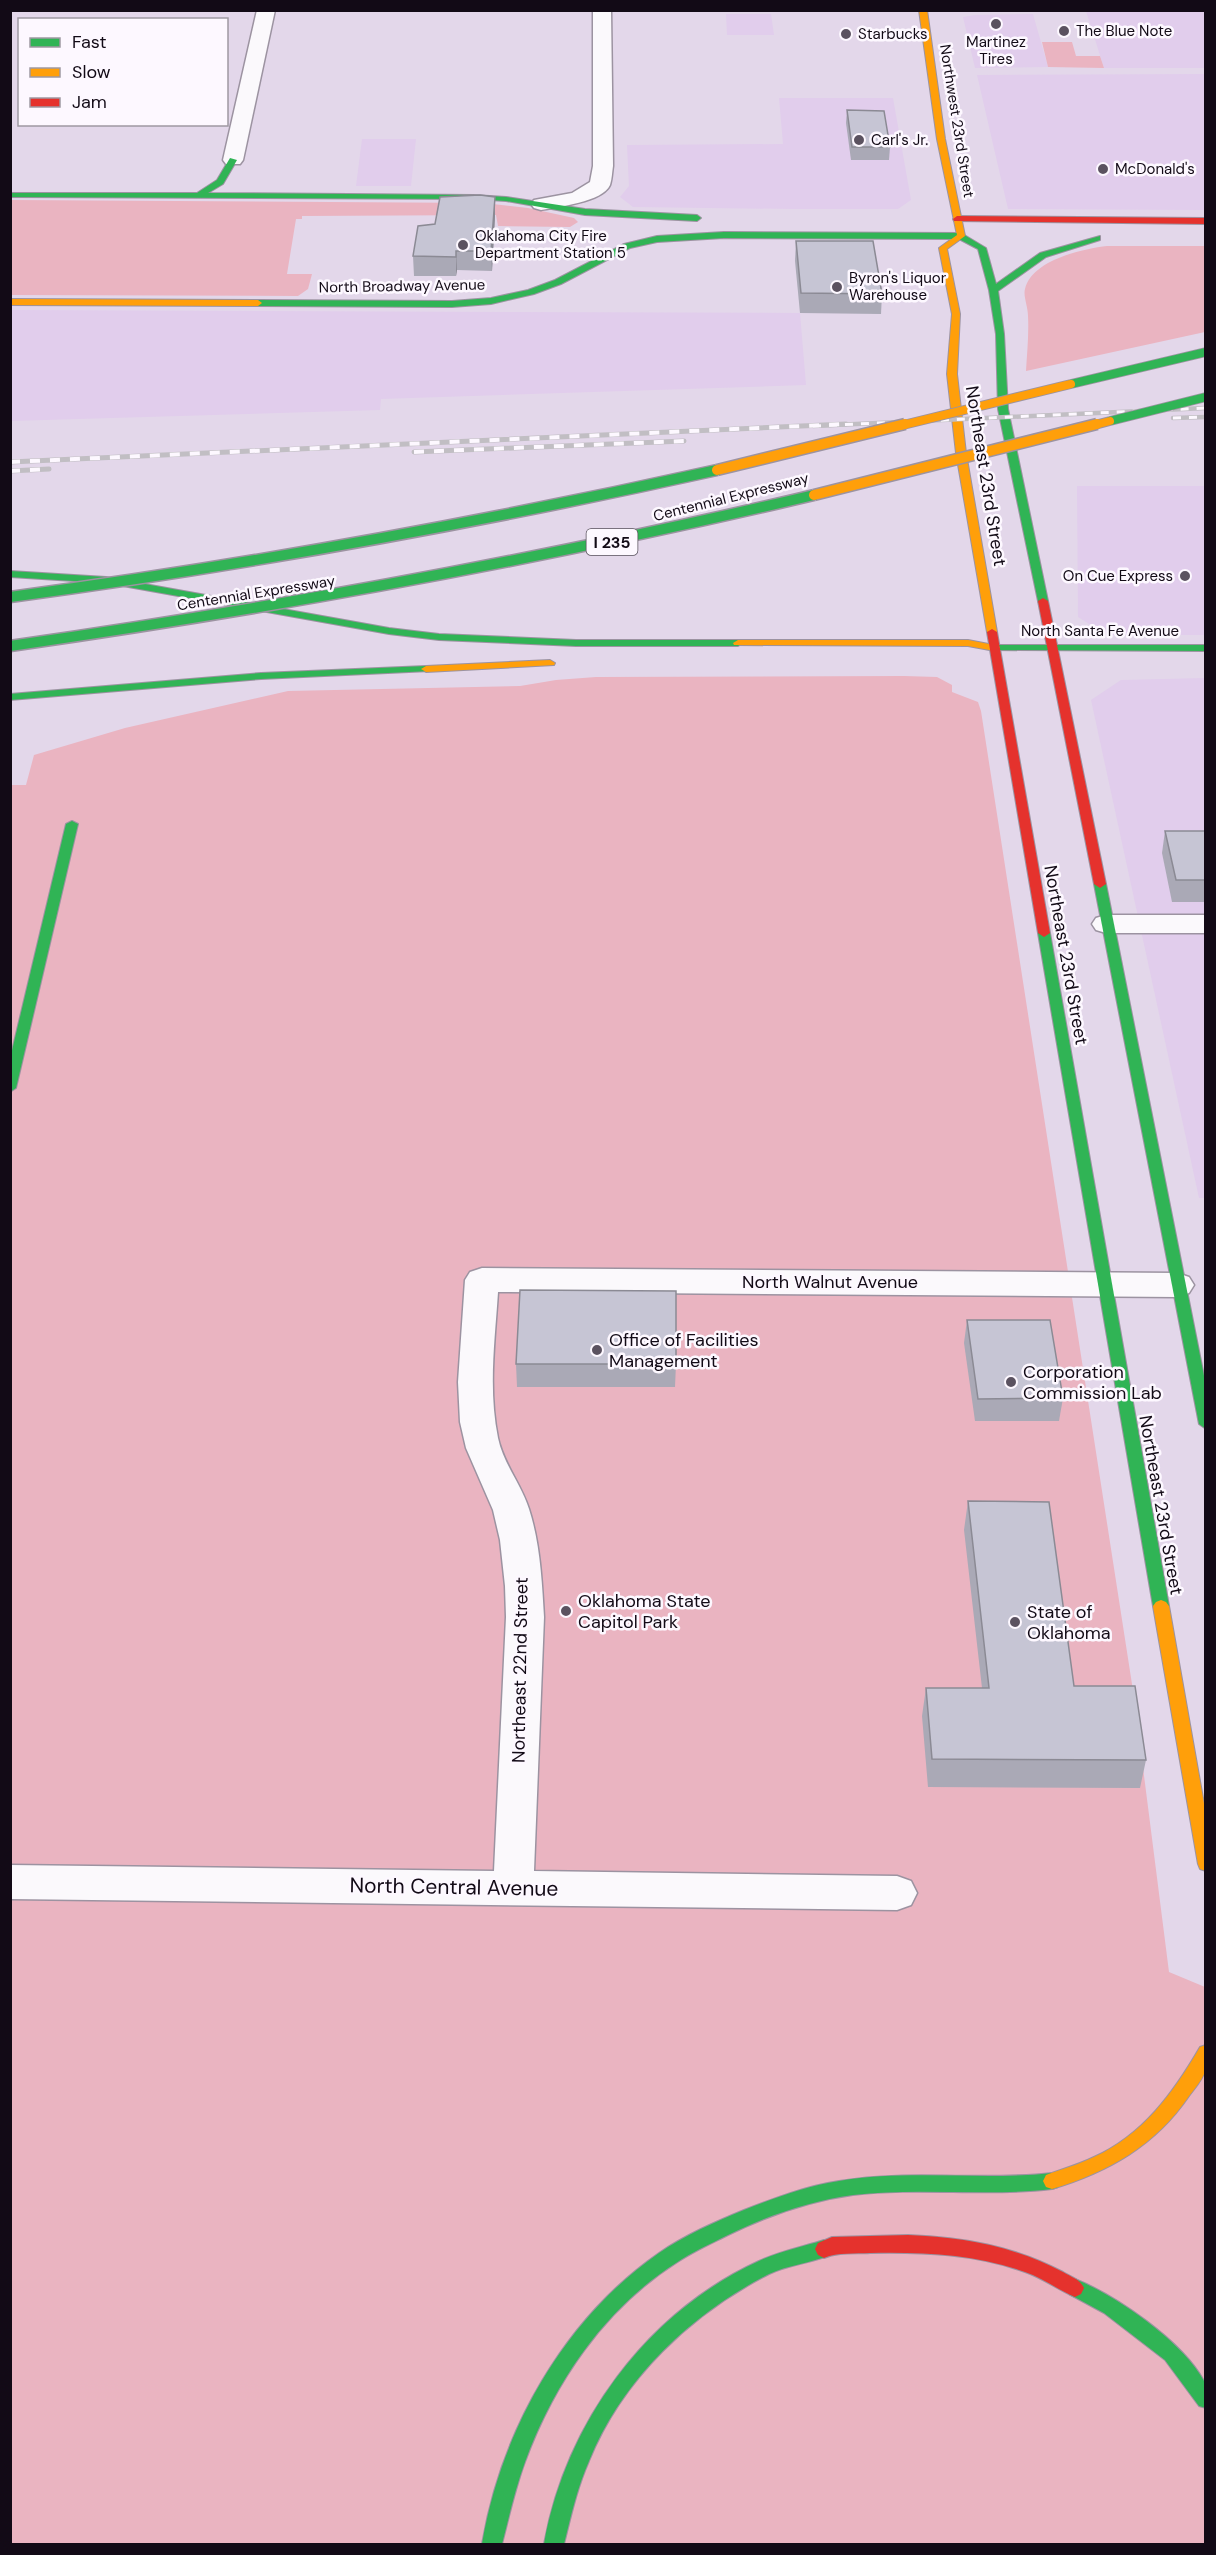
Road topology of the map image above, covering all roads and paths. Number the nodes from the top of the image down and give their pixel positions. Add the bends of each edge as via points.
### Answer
1 (266, 10) edge
2 (602, 10) edge
3 (923, 10) edge
4 (233, 160) joint
5 (10, 195) edge
6 (199, 196) junction
7 (541, 204) junction
8 (585, 212) junction
9 (708, 218) dead end
10 (953, 219) junction
11 (1206, 221) edge
12 (599, 225) dead end
13 (961, 236) junction
14 (992, 237) dead end
15 (1050, 237) dead end
16 (605, 240) dead end
17 (603, 257) junction
18 (993, 290) junction
19 (10, 302) edge
20 (1206, 352) edge
21 (1206, 398) edge
22 (10, 574) edge
23 (10, 597) edge
24 (10, 646) edge
25 (995, 648) junction
26 (1053, 648) junction
27 (1206, 648) edge
28 (978, 658) dead end
29 (569, 662) dead end
30 (10, 698) edge
31 (72, 824) dead end
32 (1106, 924) junction
33 (1206, 924) edge
34 (10, 1088) edge
35 (482, 1280) joint
36 (1103, 1283) junction
37 (1177, 1285) junction
38 (1206, 1424) edge
39 (1206, 1864) edge
40 (10, 1882) edge
41 (513, 1888) junction
42 (897, 1893) dead end
43 (1206, 2053) edge
44 (1206, 2399) edge
45 (492, 2544) edge
46 (554, 2544) edge

1 - 4 street
2 - 7 street via 600,185 578,198
3 - 10 main road, Northwest 23rd Street
4 - 6 main road via 223,182
5 - 6 main road
6 - 7 main road via 473,197
7 - 8 main road
8 - 9 main road
8 - 12 main road
10 - 11 main road
10 - 13 main road, Northwest 23rd Street
13 - 14 main road, North Broadway Avenue
13 - 17 main road, North Broadway Avenue via 695,236 657,239
13 - 18 main road, Northeast 23rd Street via 982,248
13 - 25 main road, Northeast 23rd Street via 943,248 956,314 952,374 961,453
15 - 18 main road via 1103,238 1043,255
16 - 17 main road
17 - 19 main road, North Broadway Avenue via 531,292 452,304
18 - 26 main road, Northeast 23rd Street via 1000,334 1003,409
20 - 23 main road, Centennial Expressway, bridge via 534,511 323,551
21 - 24 main road, Centennial Expressway / I 235, bridge via 687,526 506,565 214,618
22 - 25 main road, North Santa Fe Avenue, bridge via 106,580 439,638 576,643 968,643
25 - 26 main road, North Santa Fe Avenue
25 - 28 main road
25 - 36 main road, Northeast 23rd Street
26 - 27 main road, North Santa Fe Avenue
26 - 32 main road, Northeast 23rd Street
29 - 30 main road via 261,676
31 - 34 main road
32 - 33 street
32 - 37 main road, Northeast 23rd Street
35 - 36 street, North Walnut Avenue
35 - 41 street, Northeast 22nd Street via 479,1427 484,1449 512,1512 523,1573 525,1617
36 - 37 street, North Walnut Avenue
36 - 39 main road, Northeast 23rd Street
37 - 38 main road, Northeast 23rd Street
40 - 41 street, North Central Avenue
41 - 42 street, North Central Avenue
43 - 45 main road via 1167,2116 1109,2162 1077,2176 1022,2186 869,2185 807,2195 760,2211 656,2265 611,2306 558,2368 518,2444
44 - 46 main road via 1172,2354 1111,2307 1030,2265 954,2245 832,2246 765,2267 703,2303 655,2343 613,2396 582,2450 561,2508

